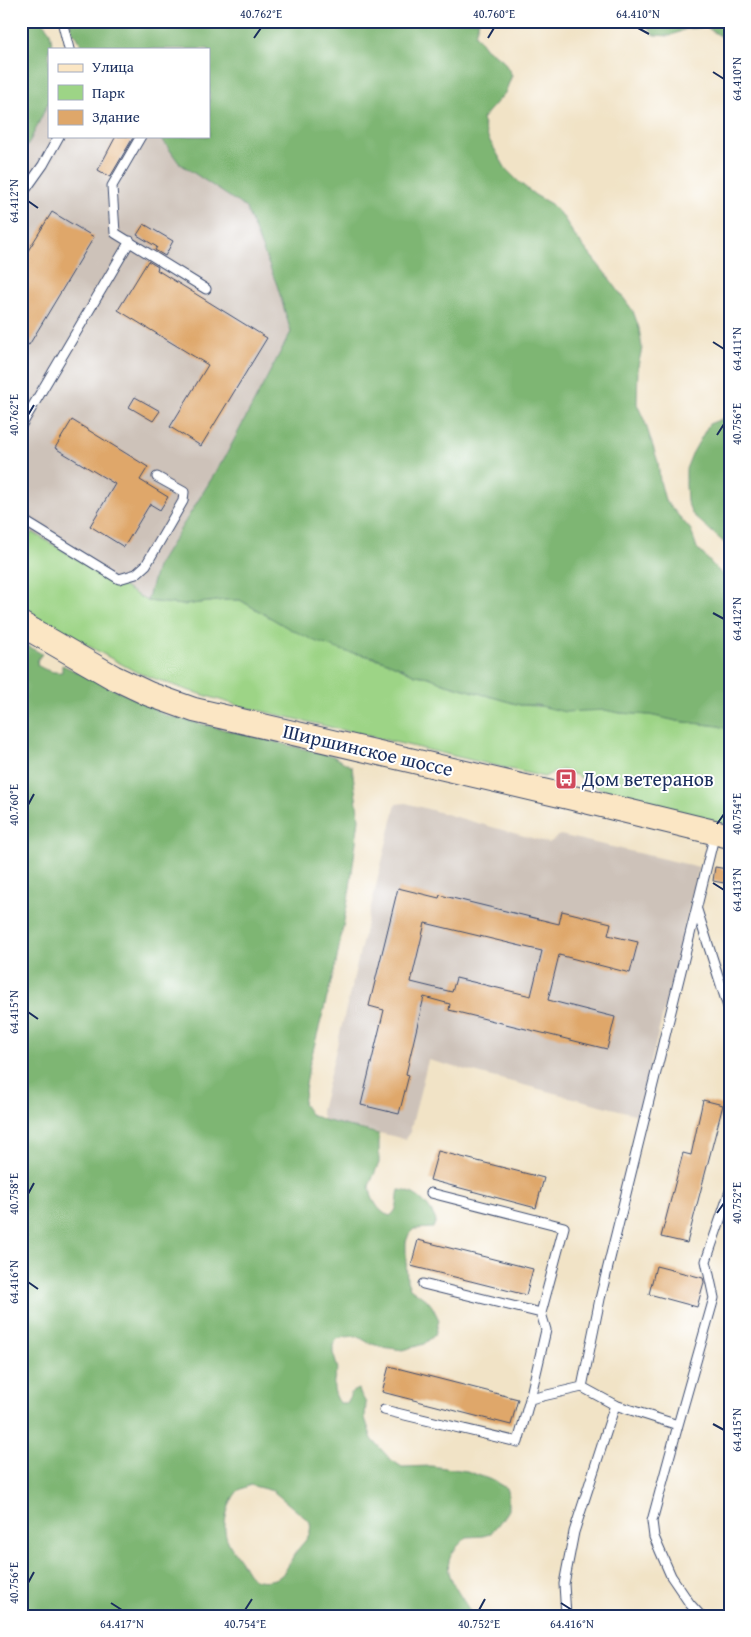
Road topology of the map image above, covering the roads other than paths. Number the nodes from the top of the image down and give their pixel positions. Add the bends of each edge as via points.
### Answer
1 (62, 21) edge
2 (69, 48) edge
3 (58, 138) edge
4 (140, 138) edge
5 (21, 196) edge
6 (130, 241) junction
7 (206, 289) dead end
8 (21, 426) edge
9 (157, 477) dead end
10 (21, 519) edge
11 (21, 624) edge
12 (722, 834) edge
13 (696, 910) junction
14 (730, 1013) edge
15 (730, 1191) edge
16 (430, 1193) dead end
17 (422, 1284) dead end
18 (542, 1313) junction
19 (582, 1386) junction
20 (530, 1399) junction
21 (615, 1405) junction
22 (384, 1410) dead end
23 (678, 1424) junction
24 (566, 1616) edge
25 (701, 1616) edge

1 - 2 lane
3 - 5 lane
4 - 6 lane via 112,186 115,233
6 - 7 lane
6 - 8 lane
9 - 10 lane via 184,492 183,502 146,565 136,574 119,579
11 - 12 main road, Ширшинское шоссе via 113,677 194,710
12 - 13 lane
13 - 14 lane
13 - 19 lane via 600,1299
15 - 23 lane via 706,1261 714,1298
16 - 18 lane via 564,1227
17 - 18 lane
18 - 20 lane via 546,1330
19 - 20 lane
19 - 21 lane
20 - 22 lane via 518,1442
21 - 23 lane
21 - 24 lane via 574,1532 564,1584
23 - 25 lane via 652,1521 654,1537 671,1576

